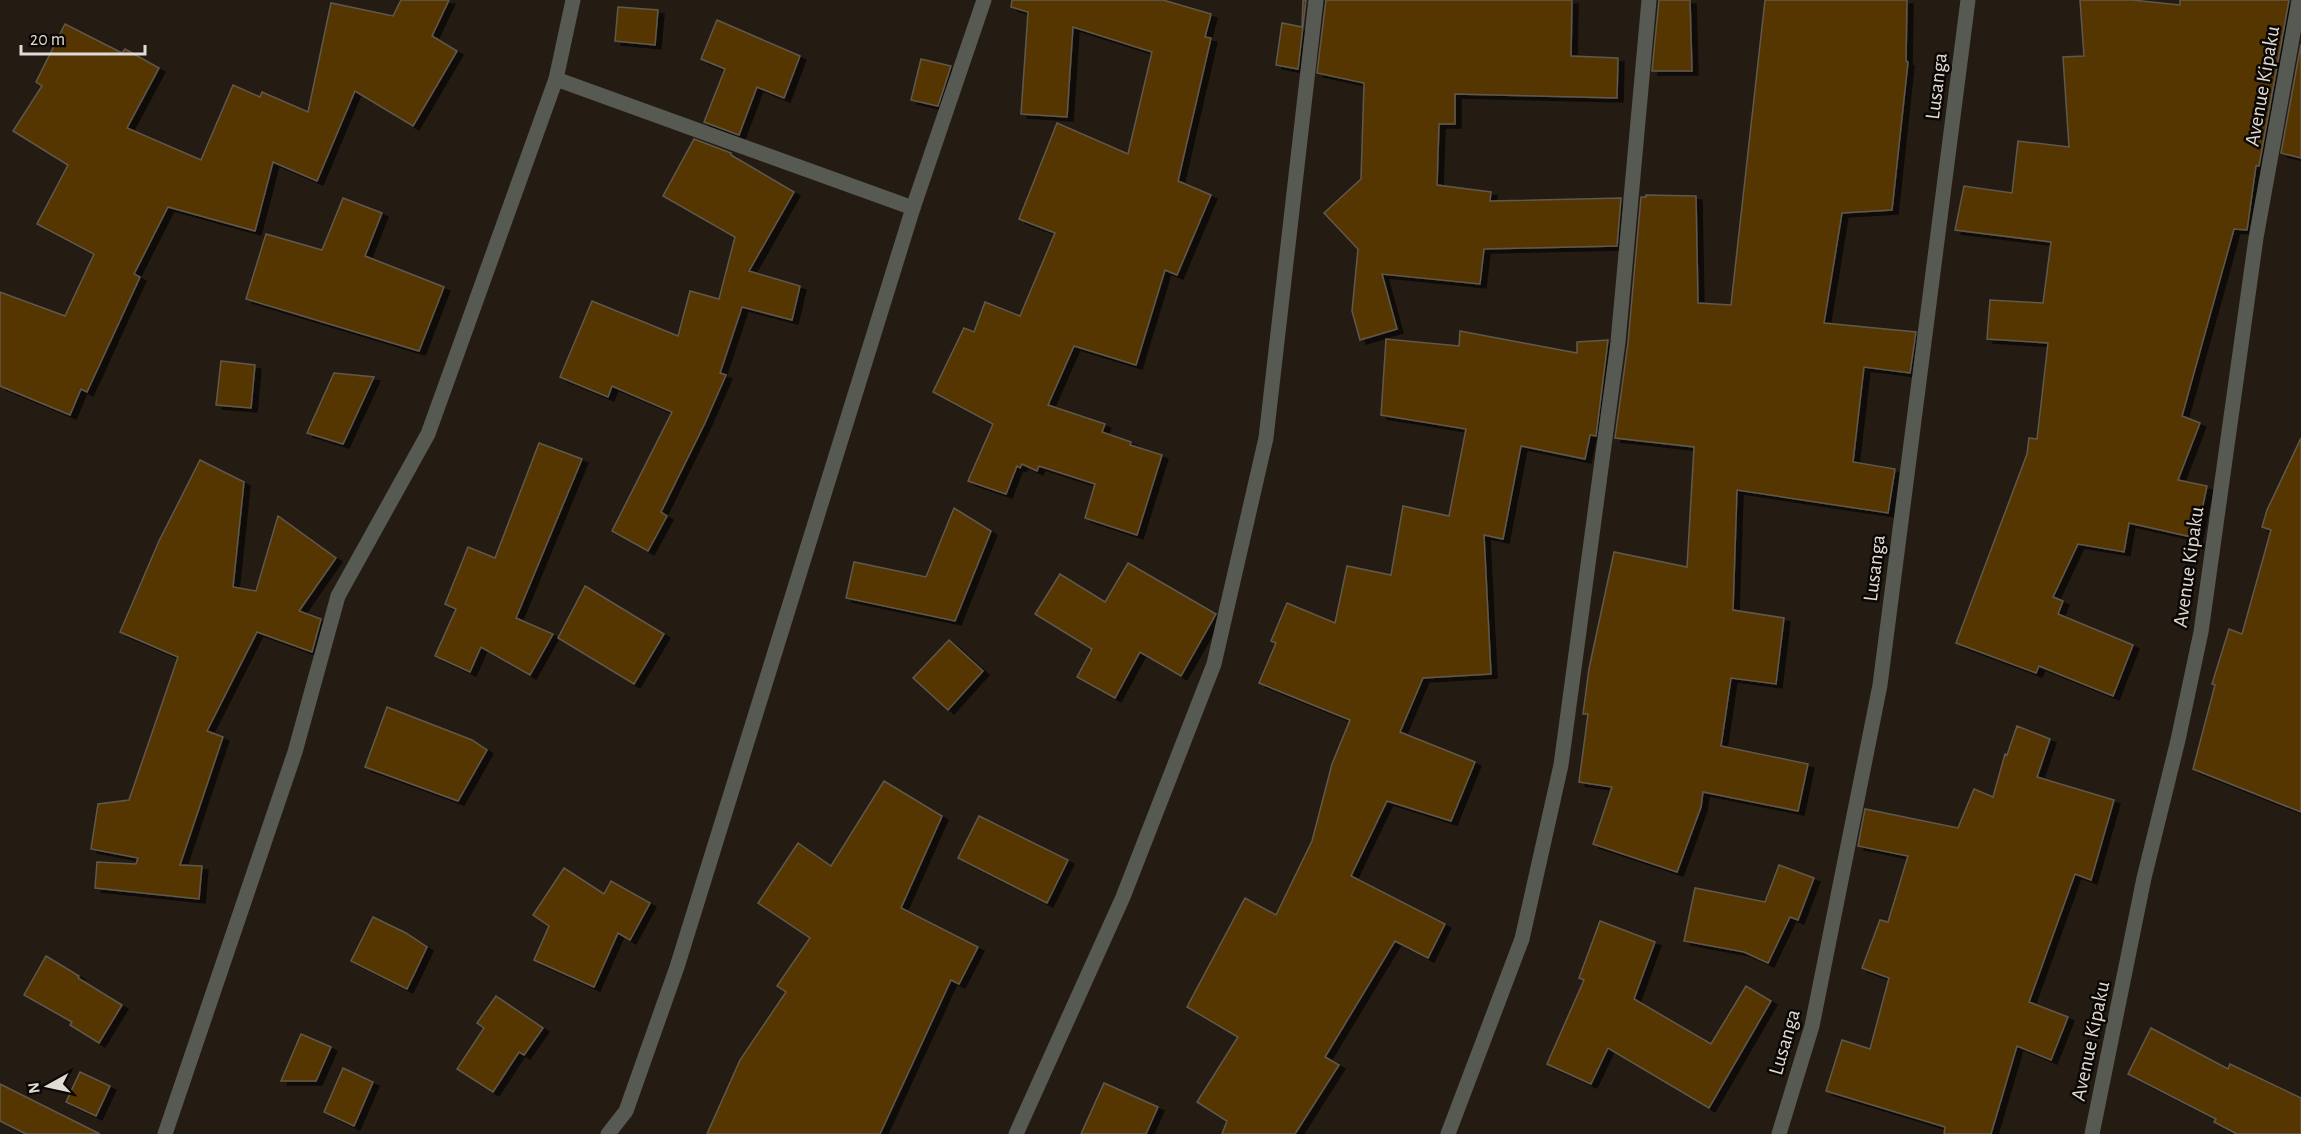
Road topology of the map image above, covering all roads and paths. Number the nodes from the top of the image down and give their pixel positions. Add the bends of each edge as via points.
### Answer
1 (573, 0) edge
2 (984, 0) edge
3 (1316, 0) edge
4 (1649, 0) edge
5 (1968, 0) edge
6 (2299, 0) edge
7 (555, 79) junction
8 (913, 208) junction
9 (165, 1134) edge
10 (608, 1134) edge
11 (1016, 1134) edge
12 (1448, 1134) edge
13 (1779, 1134) edge
14 (2092, 1134) edge

1 - 7 street
2 - 8 street
3 - 11 street via 1266,438 1214,664 1123,897
4 - 12 street via 1618,342 1561,765 1521,939
5 - 13 street, Lusanga via 1880,686 1812,1026
6 - 14 street, Avenue Kipaku via 2256,238 2201,632 2144,878
7 - 8 street
7 - 9 street via 428,434 338,597 295,752
8 - 10 street via 677,967 627,1111

